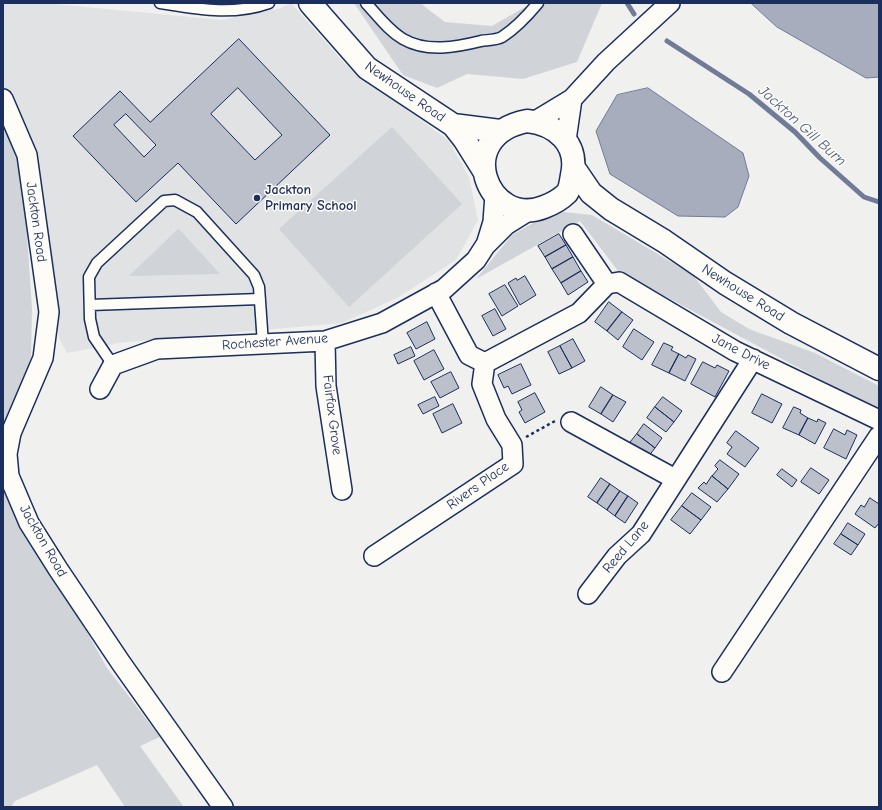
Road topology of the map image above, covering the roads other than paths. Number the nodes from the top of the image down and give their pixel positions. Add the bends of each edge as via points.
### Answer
1 (160, 3) edge
2 (269, 3) edge
3 (310, 3) edge
4 (366, 3) edge
5 (538, 3) edge
6 (670, 3) edge
7 (3, 99) edge
8 (572, 99) junction
9 (534, 122) junction
10 (453, 126) junction
11 (500, 132) junction
12 (566, 140) junction
13 (574, 168) junction
14 (484, 172) junction
15 (495, 195) junction
16 (556, 201) junction
17 (610, 209) junction
18 (530, 210) junction
19 (573, 234) dead end
20 (486, 246) junction
21 (606, 284) junction
22 (436, 293) junction
23 (260, 299) junction
24 (90, 305) junction
25 (325, 341) junction
26 (263, 344) junction
27 (753, 359) junction
28 (485, 363) junction
29 (113, 365) junction
30 (879, 369) edge
31 (100, 389) dead end
32 (879, 420) edge
33 (571, 422) road end
34 (879, 436) edge
35 (675, 479) junction
36 (342, 490) dead end
37 (374, 556) dead end
38 (588, 594) dead end
39 (722, 672) dead end
40 (223, 807) edge

1 - 2 lane via 205,11 230,12 253,9
3 - 10 street, Newhouse Road via 366,68
4 - 5 lane via 390,30 405,40 420,46 439,48 501,37 524,19
6 - 8 street via 606,62
7 - 40 street, Jackton Road via 27,155 49,312 43,358 11,433 7,454 9,476 29,523 58,569
8 - 9 street
8 - 12 street
9 - 11 street via 512,124
9 - 12 street via 555,129
10 - 11 street, Newhouse Road
10 - 14 street, Newhouse Road via 464,138
11 - 14 street via 490,143 484,156
12 - 13 street via 572,153
13 - 16 street via 568,192
13 - 17 street, Newhouse Road via 591,193
14 - 15 street via 488,186
15 - 18 street via 509,206
15 - 20 street, Rochester Avenue via 493,222
16 - 17 street, Newhouse Road via 584,203
16 - 18 street via 538,210
17 - 30 street, Newhouse Road via 792,323
18 - 20 street, Rochester Avenue via 506,225
19 - 21 street
20 - 22 street, Rochester Avenue via 476,260 444,289
21 - 27 street, Jane Drive via 619,282 735,351
21 - 28 street via 579,313
22 - 25 street, Rochester Avenue via 382,323
22 - 28 street via 469,355
23 - 24 lane
23 - 24 lane via 254,275 197,212 175,200 164,201 97,263 89,277
23 - 26 lane
24 - 29 lane via 94,337
25 - 26 street, Rochester Avenue
25 - 36 street, Fairfax Grove via 326,386
26 - 29 street, Rochester Avenue via 157,349
27 - 32 street, Jane Drive
27 - 35 street, Reed Lane
28 - 37 street, Rivers Place via 482,384 496,419 512,445 513,464
29 - 31 street
33 - 35 street
34 - 39 street
35 - 38 street, Reed Lane via 641,534 617,556

